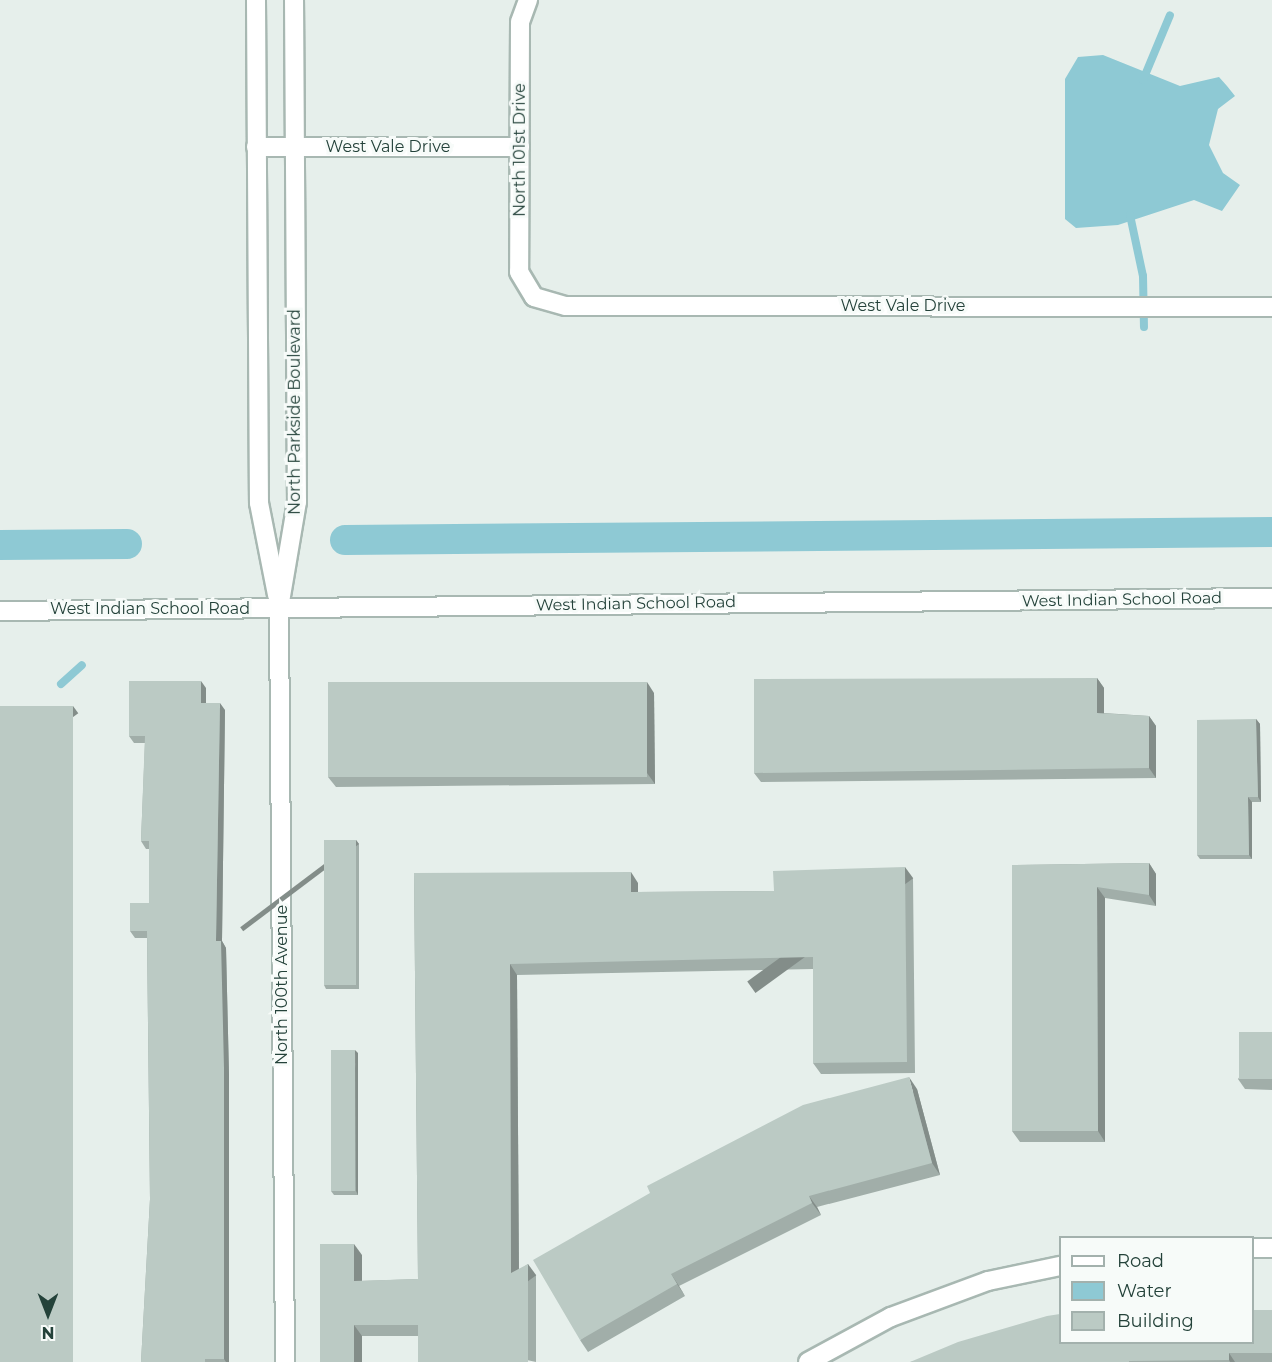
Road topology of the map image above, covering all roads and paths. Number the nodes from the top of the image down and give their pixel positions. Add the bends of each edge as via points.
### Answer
1 (256, 0) edge
2 (294, 0) edge
3 (528, 0) edge
4 (256, 147) junction
5 (294, 147) junction
6 (520, 147) junction
7 (534, 297) joint
8 (1272, 307) edge
9 (1272, 598) edge
10 (279, 608) junction
11 (0, 611) edge
12 (1254, 1248) edge
13 (1272, 1248) edge
14 (1059, 1266) edge
15 (285, 1362) edge
16 (808, 1362) edge

1 - 4 street, North Parkside Boulevard
2 - 5 street, North Parkside Boulevard
3 - 6 street, North 101st Drive via 520,22
4 - 5 street, West Vale Drive
4 - 10 street, North Parkside Boulevard via 259,503
5 - 6 street, West Vale Drive
5 - 10 street, North Parkside Boulevard via 297,502
6 - 7 street, North 101st Drive via 519,272
7 - 8 street, West Vale Drive via 566,306
9 - 10 street, West Indian School Road
10 - 11 street, West Indian School Road
10 - 15 street, North 100th Avenue
12 - 13 street
14 - 16 street via 988,1281 891,1317

